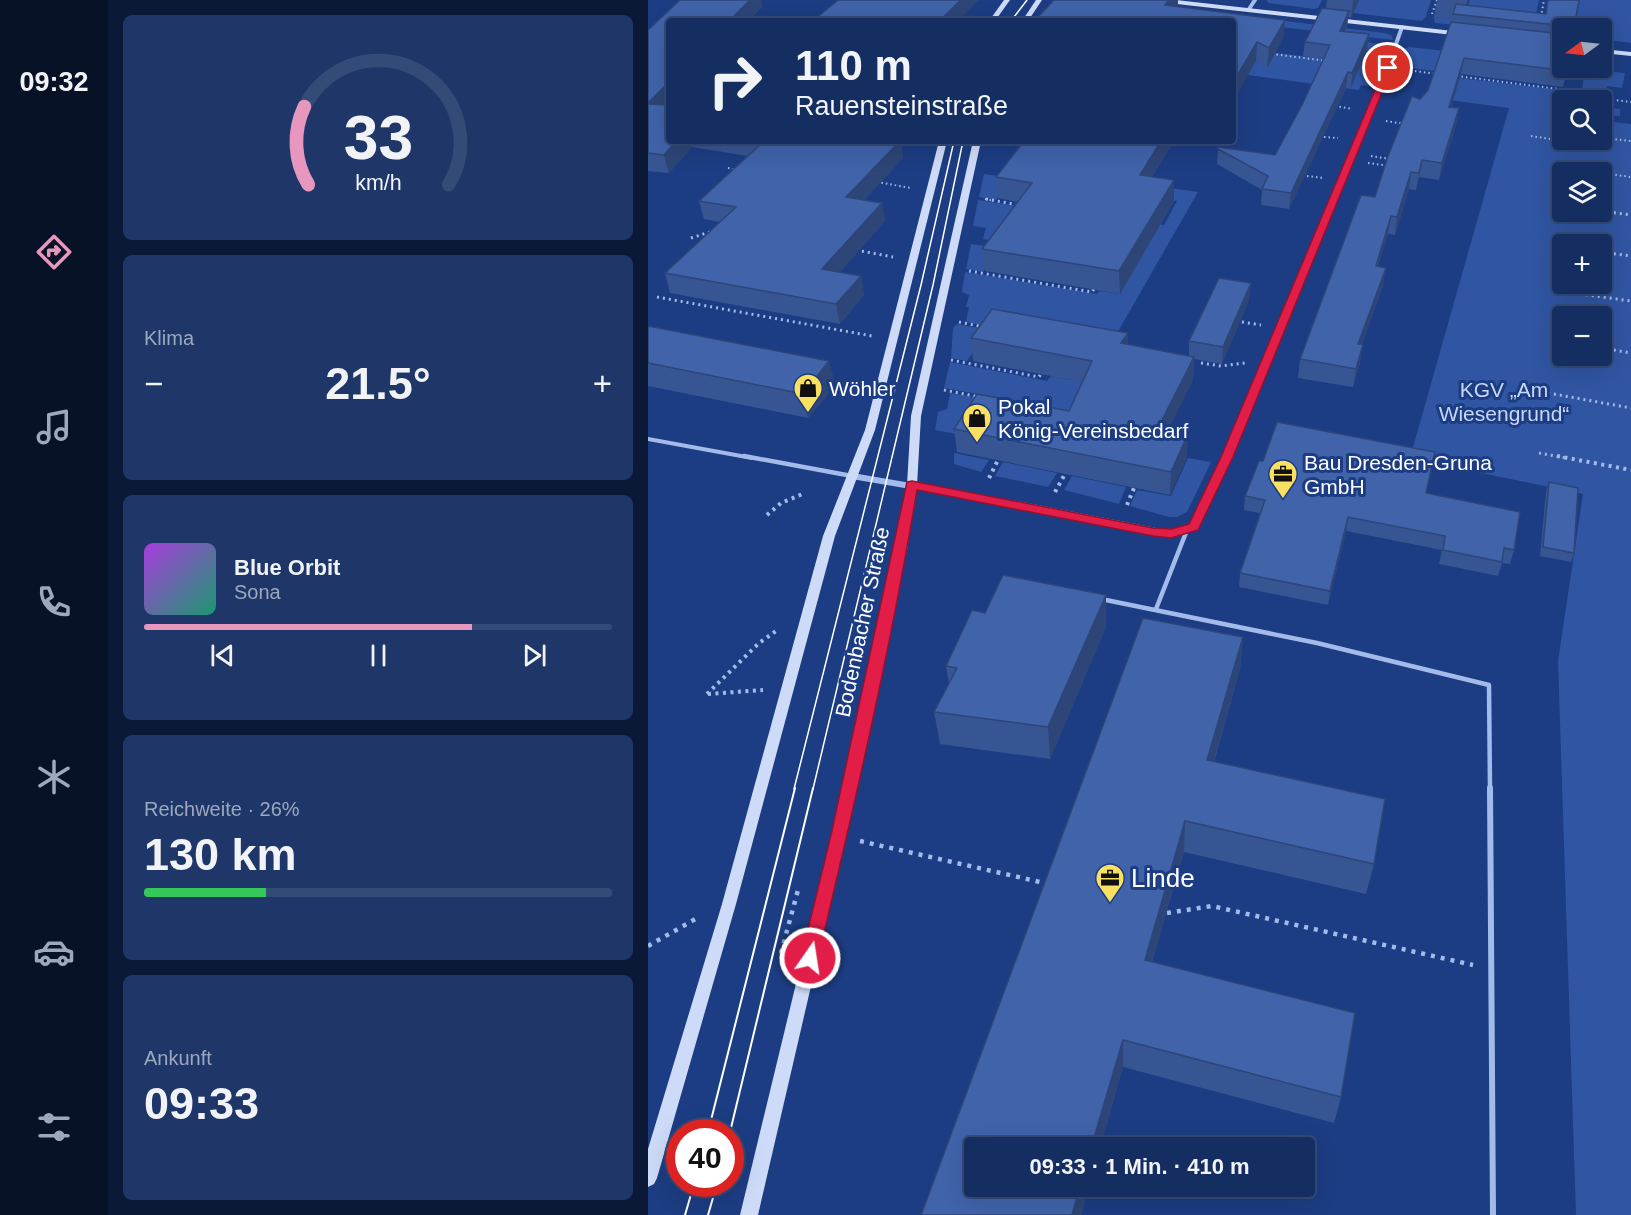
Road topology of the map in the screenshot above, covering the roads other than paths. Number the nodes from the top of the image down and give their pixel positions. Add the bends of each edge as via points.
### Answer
1 (1007, 0) edge
2 (1039, 0) edge
3 (1159, 0) edge
4 (1255, 0) edge
5 (1249, 9) junction
6 (994, 18) edge
7 (1027, 18) edge
8 (1402, 27) junction
9 (1466, 35) edge
10 (1612, 52) edge
11 (1631, 54) edge
12 (942, 144) edge
13 (976, 144) edge
14 (648, 439) edge
15 (852, 476) junction
16 (912, 485) junction
17 (1186, 530) junction
18 (1089, 596) edge
19 (1156, 609) junction
20 (648, 1178) edge
21 (749, 1215) edge
22 (1493, 1215) edge

1 - 6 street
2 - 7 street
3 - 5 street
4 - 5 street
5 - 8 street
8 - 9 street
8 - 17 street via 1227,457 1199,519
10 - 11 street
12 - 15 street via 870,430
13 - 16 street, Bodenbacher Straße via 916,416
14 - 15 lane
15 - 16 street
15 - 20 street via 829,536 729,904
16 - 17 street via 1153,532 1171,534
16 - 21 street, Bodenbacher Straße via 839,835
17 - 19 lane
18 - 19 lane
19 - 22 lane via 1489,685

